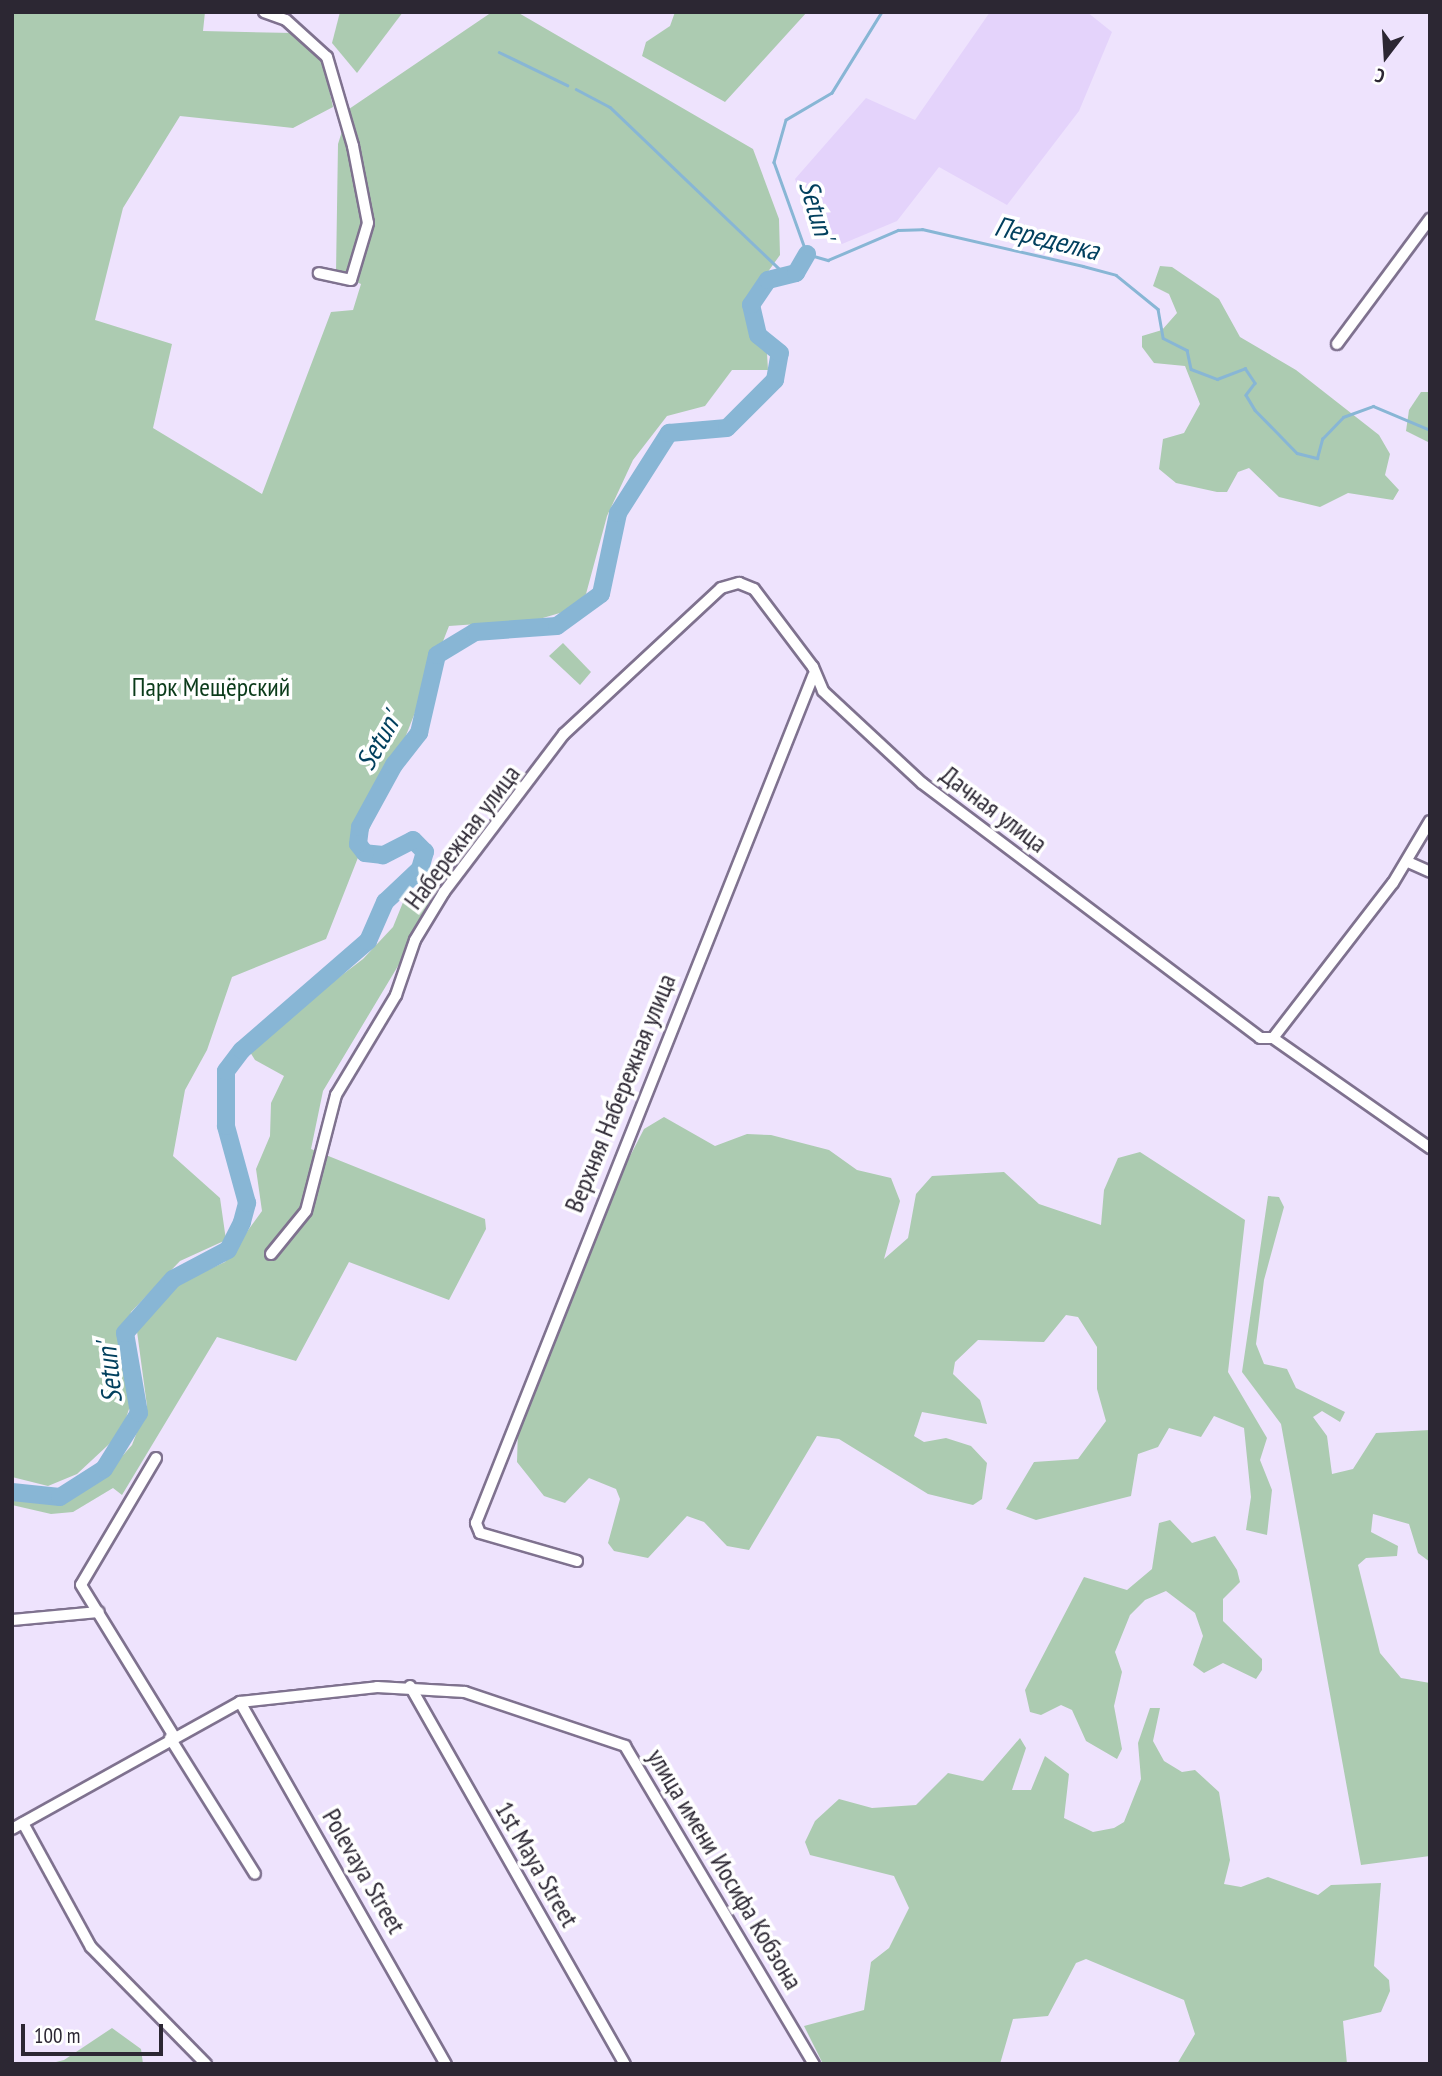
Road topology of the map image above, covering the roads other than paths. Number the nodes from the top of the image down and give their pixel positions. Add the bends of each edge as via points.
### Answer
1 (264, 12) edge
2 (1430, 219) edge
3 (319, 273) dead end
4 (1337, 344) dead end
5 (739, 583) joint
6 (813, 676) junction
7 (1430, 821) edge
8 (1408, 862) junction
9 (1430, 872) edge
10 (1273, 1038) junction
11 (1430, 1148) edge
12 (271, 1254) dead end
13 (156, 1458) dead end
14 (577, 1561) dead end
15 (99, 1612) junction
16 (12, 1620) edge
17 (410, 1686) junction
18 (240, 1702) junction
19 (172, 1737) junction
20 (23, 1823) junction
21 (12, 1829) edge
22 (255, 1874) dead end
23 (206, 2064) edge
24 (446, 2064) edge
25 (625, 2064) edge
26 (814, 2064) edge

1 - 3 street via 286,20 327,57 353,146 368,223 351,280
2 - 4 street
5 - 6 street, Дачная улица via 754,589 813,667
5 - 12 street, Набережная улица via 721,588 564,734 443,892 415,940 396,995 336,1095 306,1211
6 - 10 street, Дачная улица via 922,783 1260,1038
6 - 14 street, Верхняя Набережная улица via 475,1529
7 - 8 street
8 - 9 street
8 - 10 street
10 - 11 street
13 - 15 street via 82,1577 84,1594
15 - 16 street
15 - 19 street
17 - 18 street, улица имени Иосифа Кобзона
17 - 25 street, 1st Maya Street
17 - 26 street, улица имени Иосифа Кобзона via 465,1692 625,1746
18 - 19 street, улица имени Иосифа Кобзона
18 - 24 street, Polevaya Street
19 - 20 street, улица имени Иосифа Кобзона
19 - 22 street
20 - 21 street, улица имени Иосифа Кобзона
20 - 23 street via 91,1947

